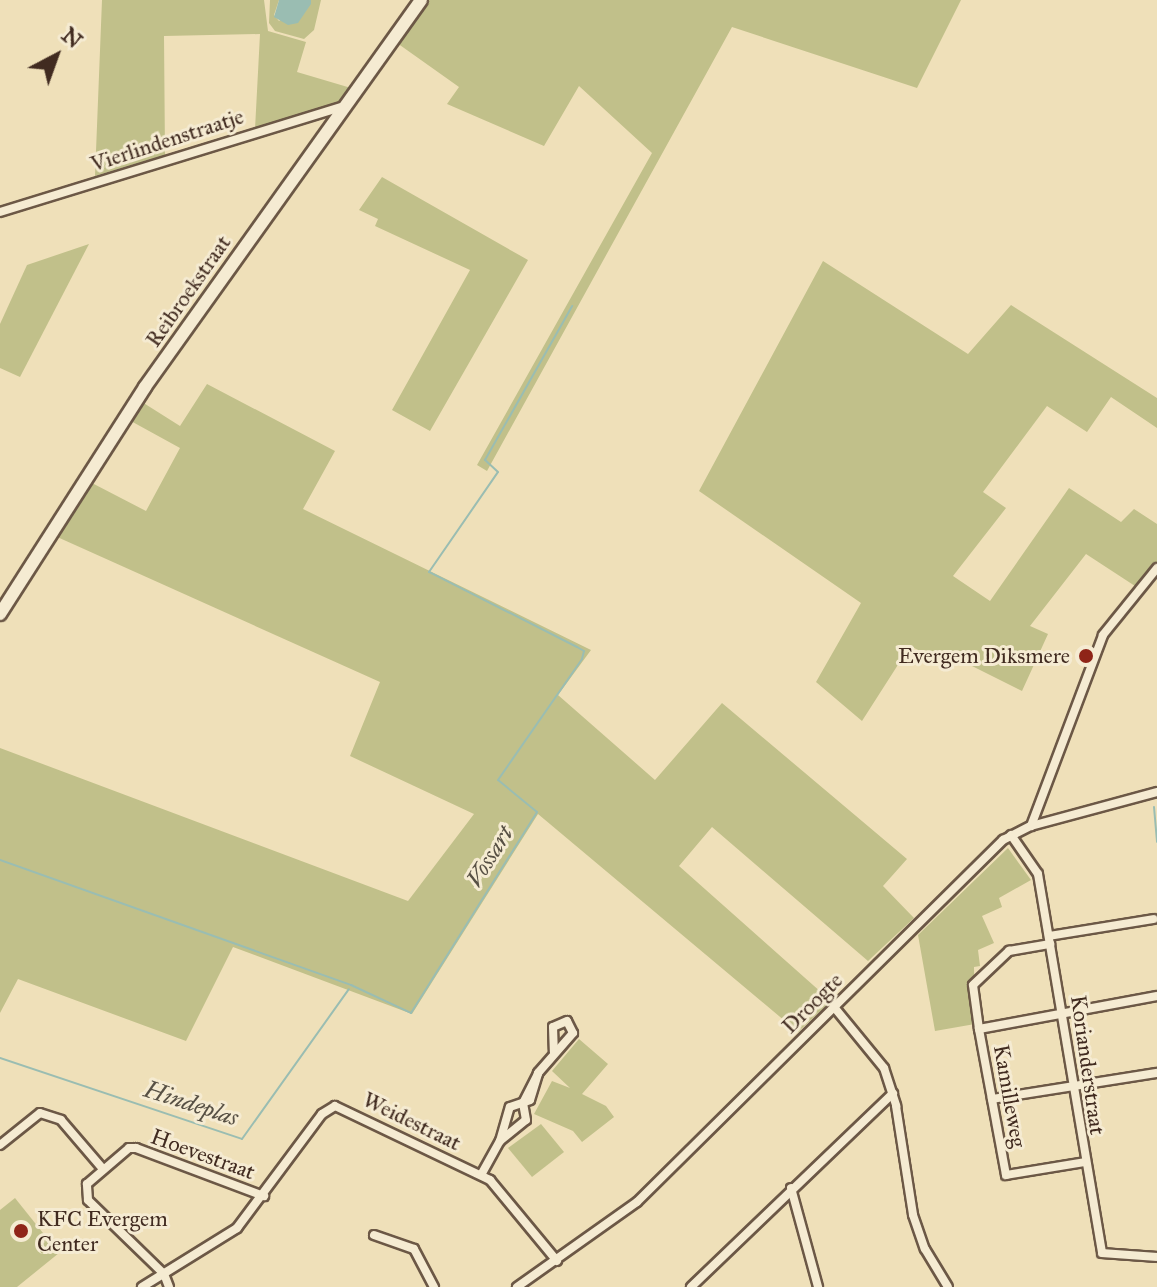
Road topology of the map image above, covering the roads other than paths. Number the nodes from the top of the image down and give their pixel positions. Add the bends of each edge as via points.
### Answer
1 (421, 0) edge
2 (345, 106) junction
3 (0, 212) edge
4 (1157, 568) edge
5 (0, 614) edge
6 (1157, 792) edge
7 (1031, 826) junction
8 (1011, 835) junction
9 (1154, 919) dead end
10 (1050, 940) junction
11 (1157, 996) edge
12 (834, 1007) junction
13 (1063, 1012) junction
14 (979, 1029) junction
15 (554, 1052) dead end
16 (1157, 1073) edge
17 (1073, 1087) junction
18 (893, 1093) junction
19 (992, 1099) junction
20 (522, 1107) junction
21 (500, 1141) junction
22 (0, 1145) edge
23 (1085, 1162) junction
24 (103, 1169) junction
25 (481, 1175) junction
26 (791, 1188) junction
27 (264, 1196) junction
28 (374, 1235) dead end
29 (1157, 1257) edge
30 (557, 1261) junction
31 (164, 1274) junction
32 (142, 1287) edge
33 (169, 1287) edge
34 (434, 1287) edge
35 (517, 1287) edge
36 (691, 1287) edge
37 (818, 1287) edge
38 (948, 1287) edge

1 - 2 street, Reibroekstraat
2 - 3 street, Vierlindenstraatje
2 - 5 street, Reibroekstraat via 153,375
4 - 7 street via 1103,635
6 - 7 street, Droogte
7 - 8 street, Droogte
8 - 10 street, Korianderstraat via 1038,874
8 - 12 street, Droogte
9 - 10 street
10 - 13 street, Korianderstraat
10 - 14 street via 1009,951 973,985
11 - 13 street, Kamilleweg
12 - 18 street via 873,1050
12 - 30 street, Droogte via 637,1202
13 - 14 street, Kamilleweg
13 - 17 street, Korianderstraat
14 - 19 street, Kamilleweg
15 - 20 street
16 - 17 street
17 - 19 street
17 - 23 street, Korianderstraat
18 - 26 street
18 - 38 street via 913,1215 925,1249
19 - 23 street, Kamilleweg via 1006,1175
20 - 21 street via 526,1120
20 - 21 street via 510,1107
21 - 25 street
22 - 24 street via 40,1113 61,1120
23 - 29 street, Korianderstraat via 1102,1253
24 - 27 street, Hoevestraat via 136,1148
24 - 31 street via 87,1184 88,1200
25 - 27 street, Weidestraat via 335,1106 322,1114
25 - 30 street, Weidestraat via 499,1187
26 - 36 street
26 - 37 street
27 - 31 street, Weidestraat via 237,1228
28 - 34 street via 414,1249
30 - 35 street, Droogte
31 - 32 street, Weidestraat
31 - 33 street

